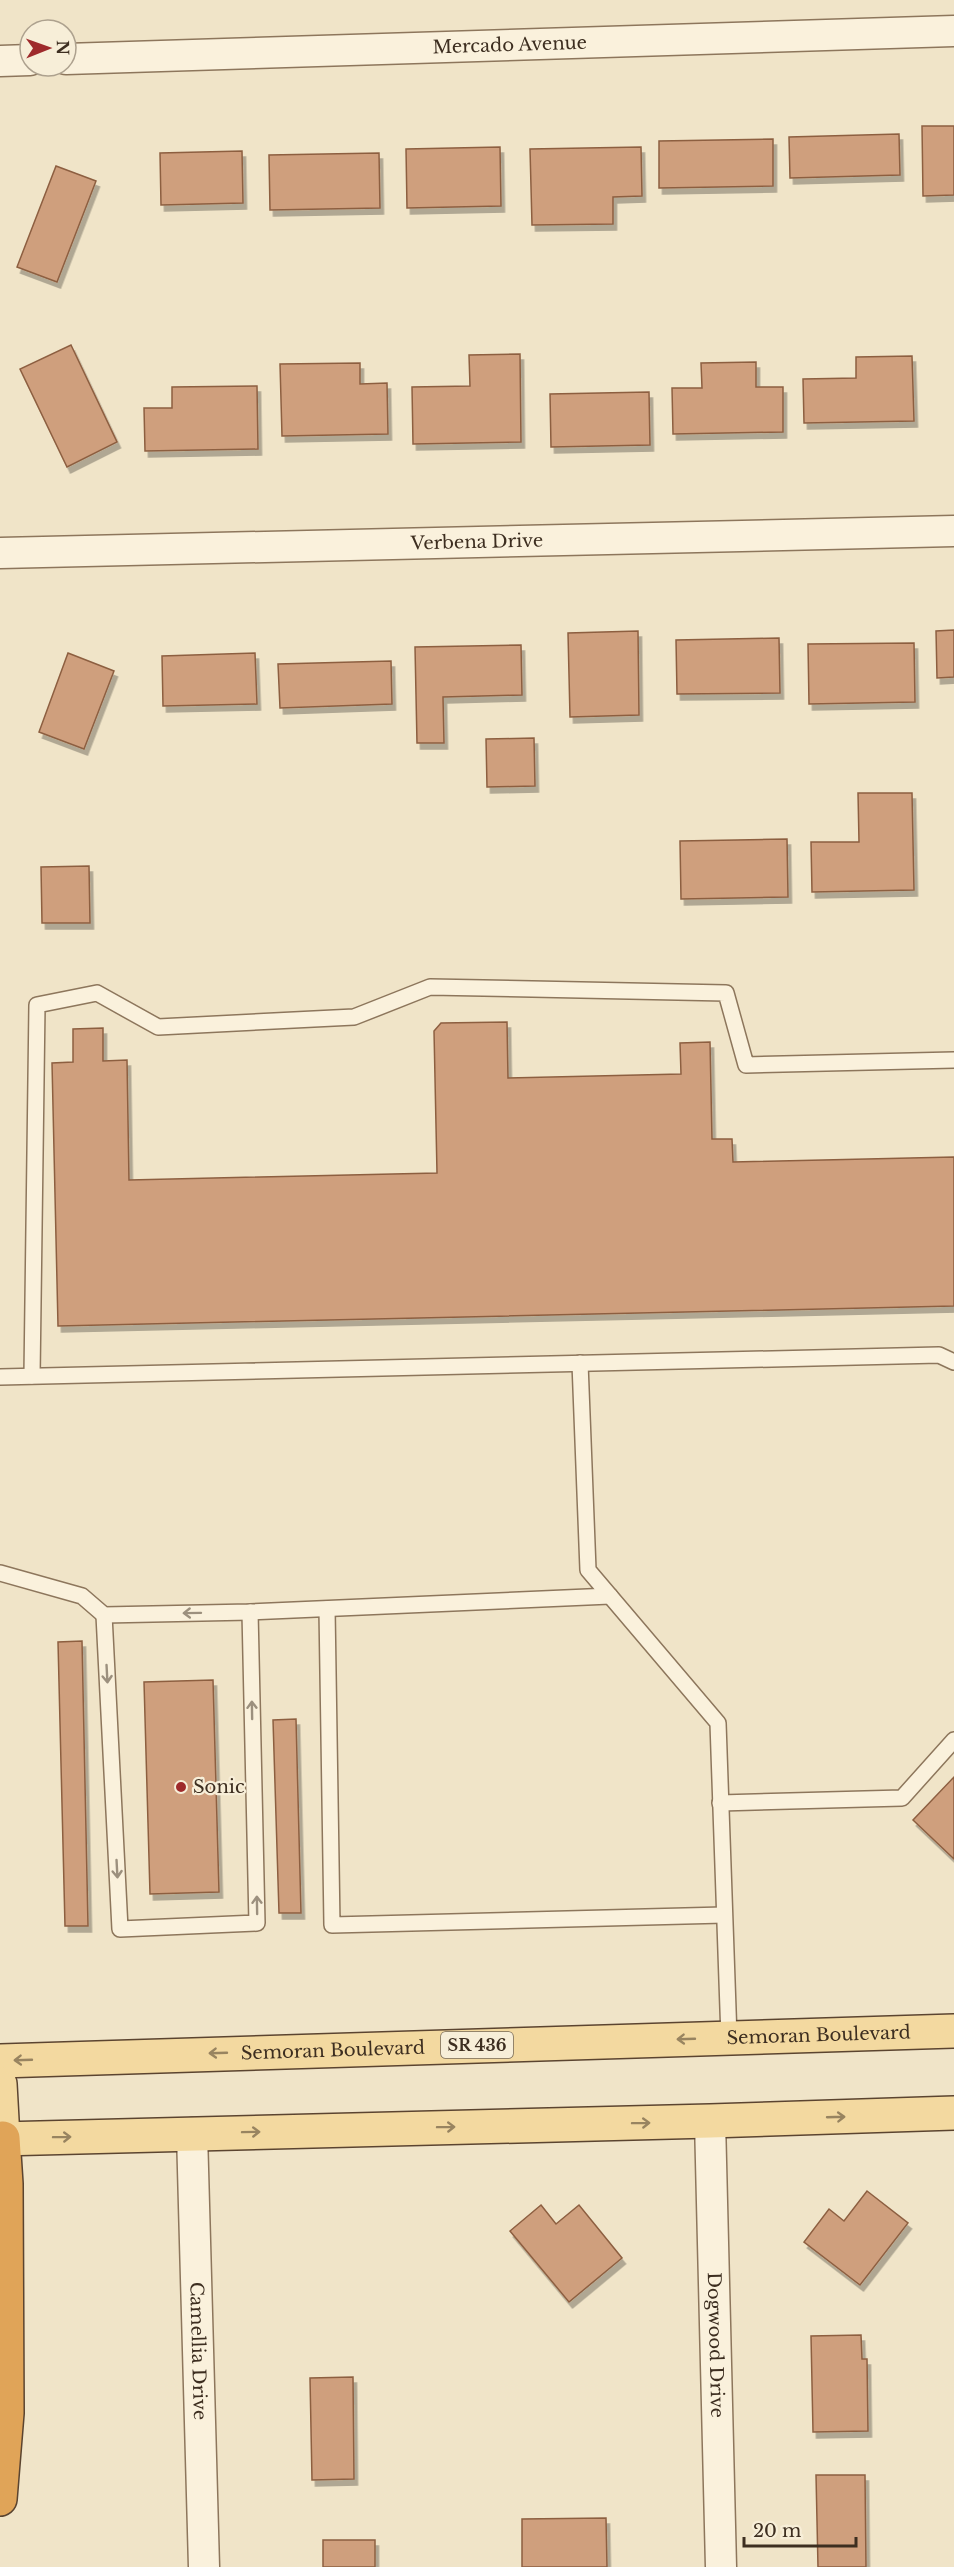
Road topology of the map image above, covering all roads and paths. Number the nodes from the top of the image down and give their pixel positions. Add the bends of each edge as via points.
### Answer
1 (954, 31) edge
2 (78, 59) edge
3 (18, 60) edge
4 (0, 61) edge
5 (954, 531) edge
6 (0, 553) edge
7 (954, 1060) edge
8 (954, 1362) edge
9 (580, 1363) junction
10 (32, 1376) junction
11 (0, 1377) edge
12 (0, 1573) edge
13 (609, 1596) junction
14 (327, 1609) junction
15 (250, 1612) junction
16 (104, 1616) junction
17 (954, 1740) edge
18 (720, 1803) junction
19 (724, 1915) junction
20 (954, 2031) edge
21 (729, 2038) junction
22 (0, 2061) edge
23 (0, 2084) edge
24 (954, 2113) edge
25 (710, 2121) junction
26 (192, 2133) junction
27 (2, 2138) edge
28 (0, 2499) edge
29 (204, 2567) edge
30 (721, 2567) edge

1 - 2 street, Mercado Avenue
3 - 4 street
5 - 6 street, Verbena Drive
7 - 10 lane via 746,1065 726,993 430,987 354,1017 158,1027 97,993 37,1005
8 - 9 lane via 939,1355
9 - 10 lane
9 - 13 lane via 588,1570
10 - 11 lane
12 - 16 lane via 82,1596
13 - 14 lane
13 - 18 lane via 718,1723
14 - 15 lane
14 - 19 lane via 332,1925
15 -> 16 lane
16 -> 15 lane via 120,1929 258,1923
17 - 18 lane via 902,1798
18 - 19 lane
19 - 21 lane
20 - 21 main road, Semoran Boulevard / SR 436
21 -> 22 main road, Semoran Boulevard / SR 436
23 - 27 main road
25 -> 24 main road
26 -> 25 main road
25 - 30 street, Dogwood Drive
27 -> 26 main road
26 - 29 street, Camellia Drive
27 - 28 highway via 6,2184 7,2413

